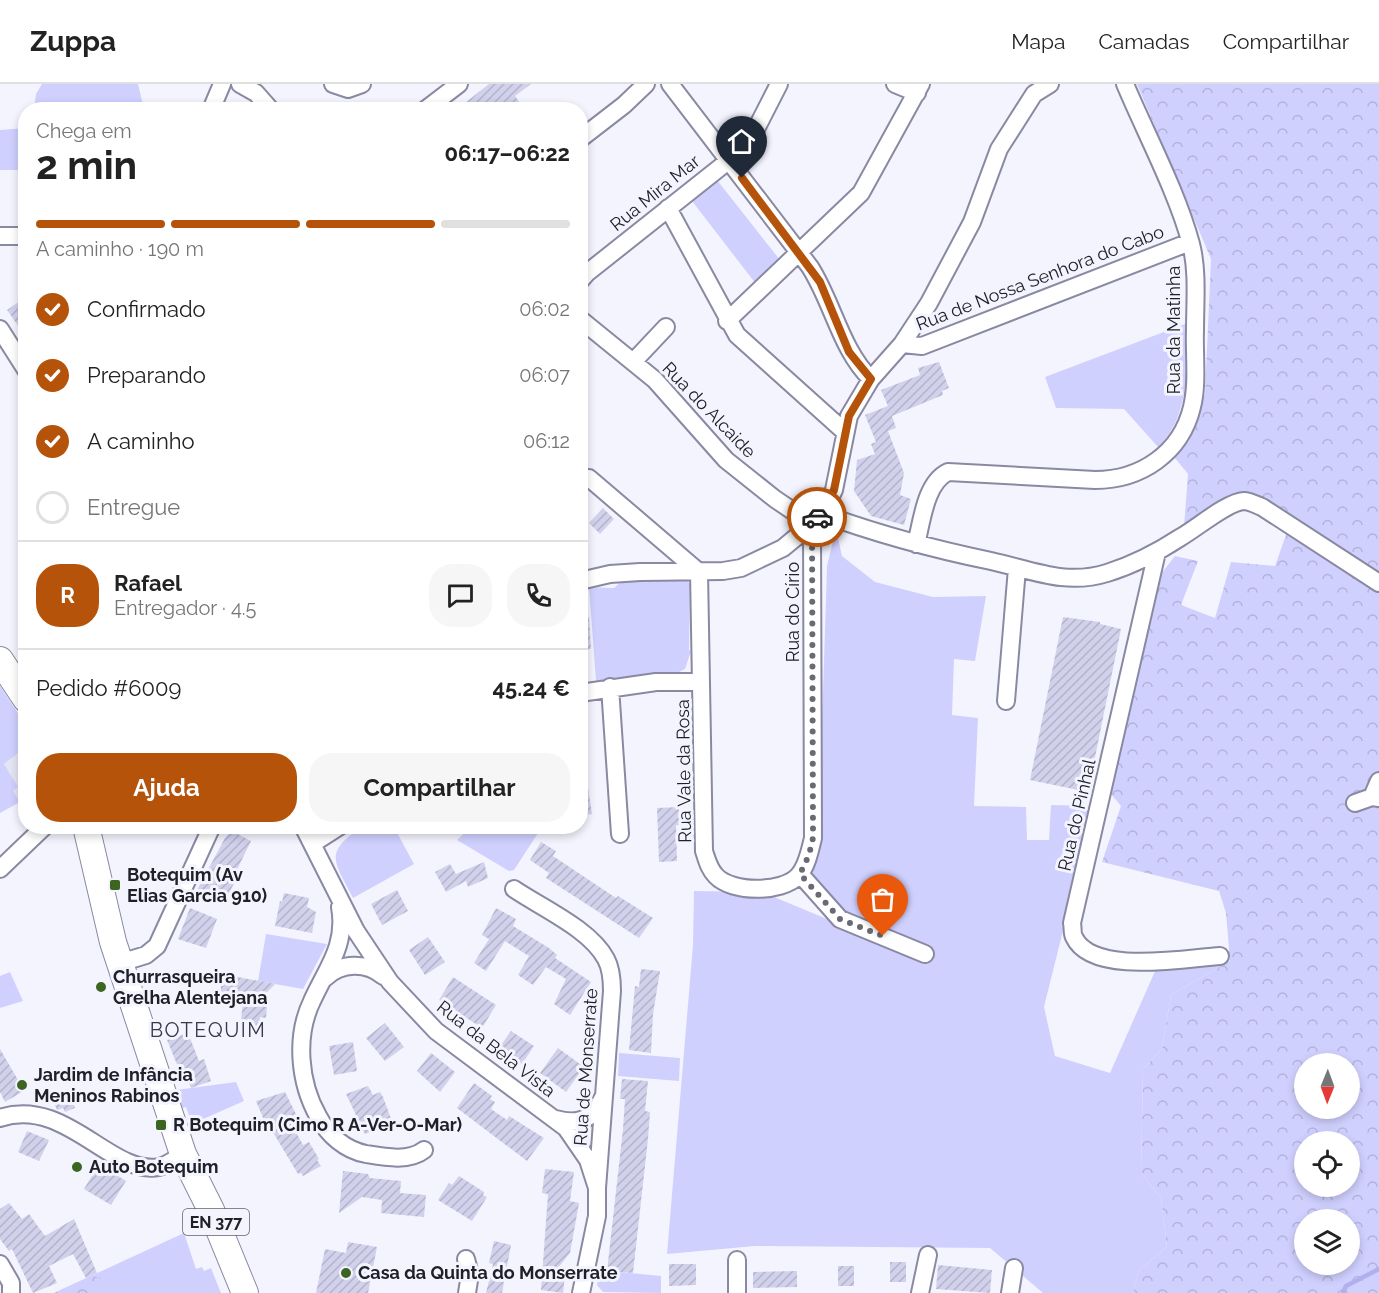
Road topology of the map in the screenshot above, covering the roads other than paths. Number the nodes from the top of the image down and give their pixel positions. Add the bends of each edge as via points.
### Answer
1 (222, 84) edge
2 (240, 84) edge
3 (333, 84) edge
4 (362, 84) edge
5 (459, 84) edge
6 (646, 84) edge
7 (670, 84) edge
8 (779, 84) edge
9 (895, 84) edge
10 (1050, 84) edge
11 (1125, 84) edge
12 (919, 89) edge
13 (1027, 89) edge
14 (215, 102) edge
15 (264, 102) edge
16 (435, 102) edge
17 (588, 133) edge
18 (728, 160) junction
19 (668, 208) junction
20 (0, 236) edge
21 (18, 236) edge
22 (1190, 243) junction
23 (799, 252) junction
24 (588, 272) edge
25 (727, 321) junction
26 (588, 325) edge
27 (666, 327) dead end
28 (0, 329) edge
29 (902, 344) junction
30 (18, 357) edge
31 (633, 362) junction
32 (871, 379) junction
33 (845, 432) junction
34 (589, 478) dead end
35 (816, 518) junction
36 (916, 544) junction
37 (1157, 552) junction
38 (1017, 568) junction
39 (699, 572) junction
40 (588, 580) edge
41 (1379, 583) edge
42 (0, 660) edge
43 (702, 682) junction
44 (18, 687) edge
45 (610, 687) junction
46 (588, 691) edge
47 (1006, 701) dead end
48 (1377, 792) edge
49 (1355, 803) dead end
50 (37, 834) edge
51 (88, 834) edge
52 (208, 834) edge
53 (307, 834) edge
54 (328, 834) edge
55 (620, 834) dead end
56 (312, 844) junction
57 (0, 869) edge
58 (800, 874) junction
59 (514, 890) dead end
60 (335, 892) junction
61 (925, 954) dead end
62 (1220, 956) dead end
63 (120, 963) junction
64 (390, 982) junction
65 (321, 983) junction
66 (603, 1096) junction
67 (0, 1118) edge
68 (555, 1119) junction
69 (424, 1150) dead end
70 (183, 1154) junction
71 (597, 1188) junction
72 (928, 1254) dead end
73 (466, 1259) dead end
74 (737, 1260) dead end
75 (0, 1264) edge
76 (1014, 1268) dead end
77 (11, 1293) edge
78 (245, 1293) edge
79 (467, 1293) edge
80 (581, 1293) edge
81 (737, 1293) edge
82 (920, 1293) edge
83 (1010, 1293) edge

1 - 14 street
2 - 15 street
3 - 4 street via 348,89
5 - 16 street
6 - 17 street
7 - 18 street
8 - 18 street, Rua Mira Mar via 749,143
9 - 12 street
10 - 13 street, Rua do Círio
11 - 22 street, Rua da Matinha
12 - 23 street via 861,193
13 - 29 street, Rua do Círio via 999,148 972,222
18 - 19 street, Rua Mira Mar
18 - 23 street
19 - 24 street, Rua Mira Mar
19 - 25 street
20 - 21 street
22 - 29 street, Rua de Nossa Senhora do Cabo via 922,346
22 - 36 street, Rua da Matinha via 1195,277 1194,394 1189,418 1171,449 1142,471 1107,480 948,472 932,487
23 - 25 street
23 - 32 street via 827,296 849,352
25 - 33 street via 737,335
26 - 31 street, Rua do Alcaide
27 - 31 street
28 - 30 street
29 - 32 street, Rua do Círio
31 - 35 street, Rua do Alcaide via 655,380 726,460 775,499
32 - 33 street, Rua do Círio via 849,416
33 - 35 street, Rua do Círio via 834,490
34 - 39 street
35 - 36 street
35 - 39 street via 783,548 763,559 741,568
35 - 58 street, Rua do Círio via 813,838
36 - 38 street
37 - 38 street via 1087,578 1058,578
37 - 41 street via 1229,506 1245,501 1262,507
37 - 62 street, Rua do Pinhal via 1072,923 1074,937 1090,951 1113,960 1141,962
38 - 47 street
39 - 40 street via 620,574
39 - 43 street, Rua Vale da Rosa
42 - 44 main road
43 - 45 street
43 - 58 street, Rua Vale da Rosa via 704,851 708,863 727,884 743,887 770,887 790,882
45 - 46 street
45 - 55 street
48 - 49 street
50 - 57 street
51 - 63 main road, EN 377
52 - 63 street via 157,946 146,955
53 - 56 street, Rua da Bela Vista
54 - 56 street
56 - 60 street, Rua da Bela Vista
58 - 61 street via 840,919
59 - 66 street, Rua de Monserrate via 588,937 608,961 612,991
60 - 64 street, Rua da Bela Vista
60 - 65 street via 341,914 339,946
63 - 70 main road, EN 377
64 - 65 street via 370,968 351,966 336,970
64 - 68 street, Rua da Bela Vista via 436,1031
65 - 69 street via 305,1019 302,1057 307,1092 321,1122 338,1141 361,1153 402,1157 419,1155
66 - 68 street via 594,1114 585,1120
66 - 71 street, Rua de Monserrate
67 - 70 street via 21,1114 49,1119 146,1168 159,1167
68 - 71 street, Rua da Bela Vista via 582,1148
70 - 78 main road, EN 377
71 - 80 street, Rua de Monserrate via 597,1216
72 - 82 street
73 - 79 street via 470,1274
74 - 81 street
75 - 77 street via 11,1283
76 - 83 street

